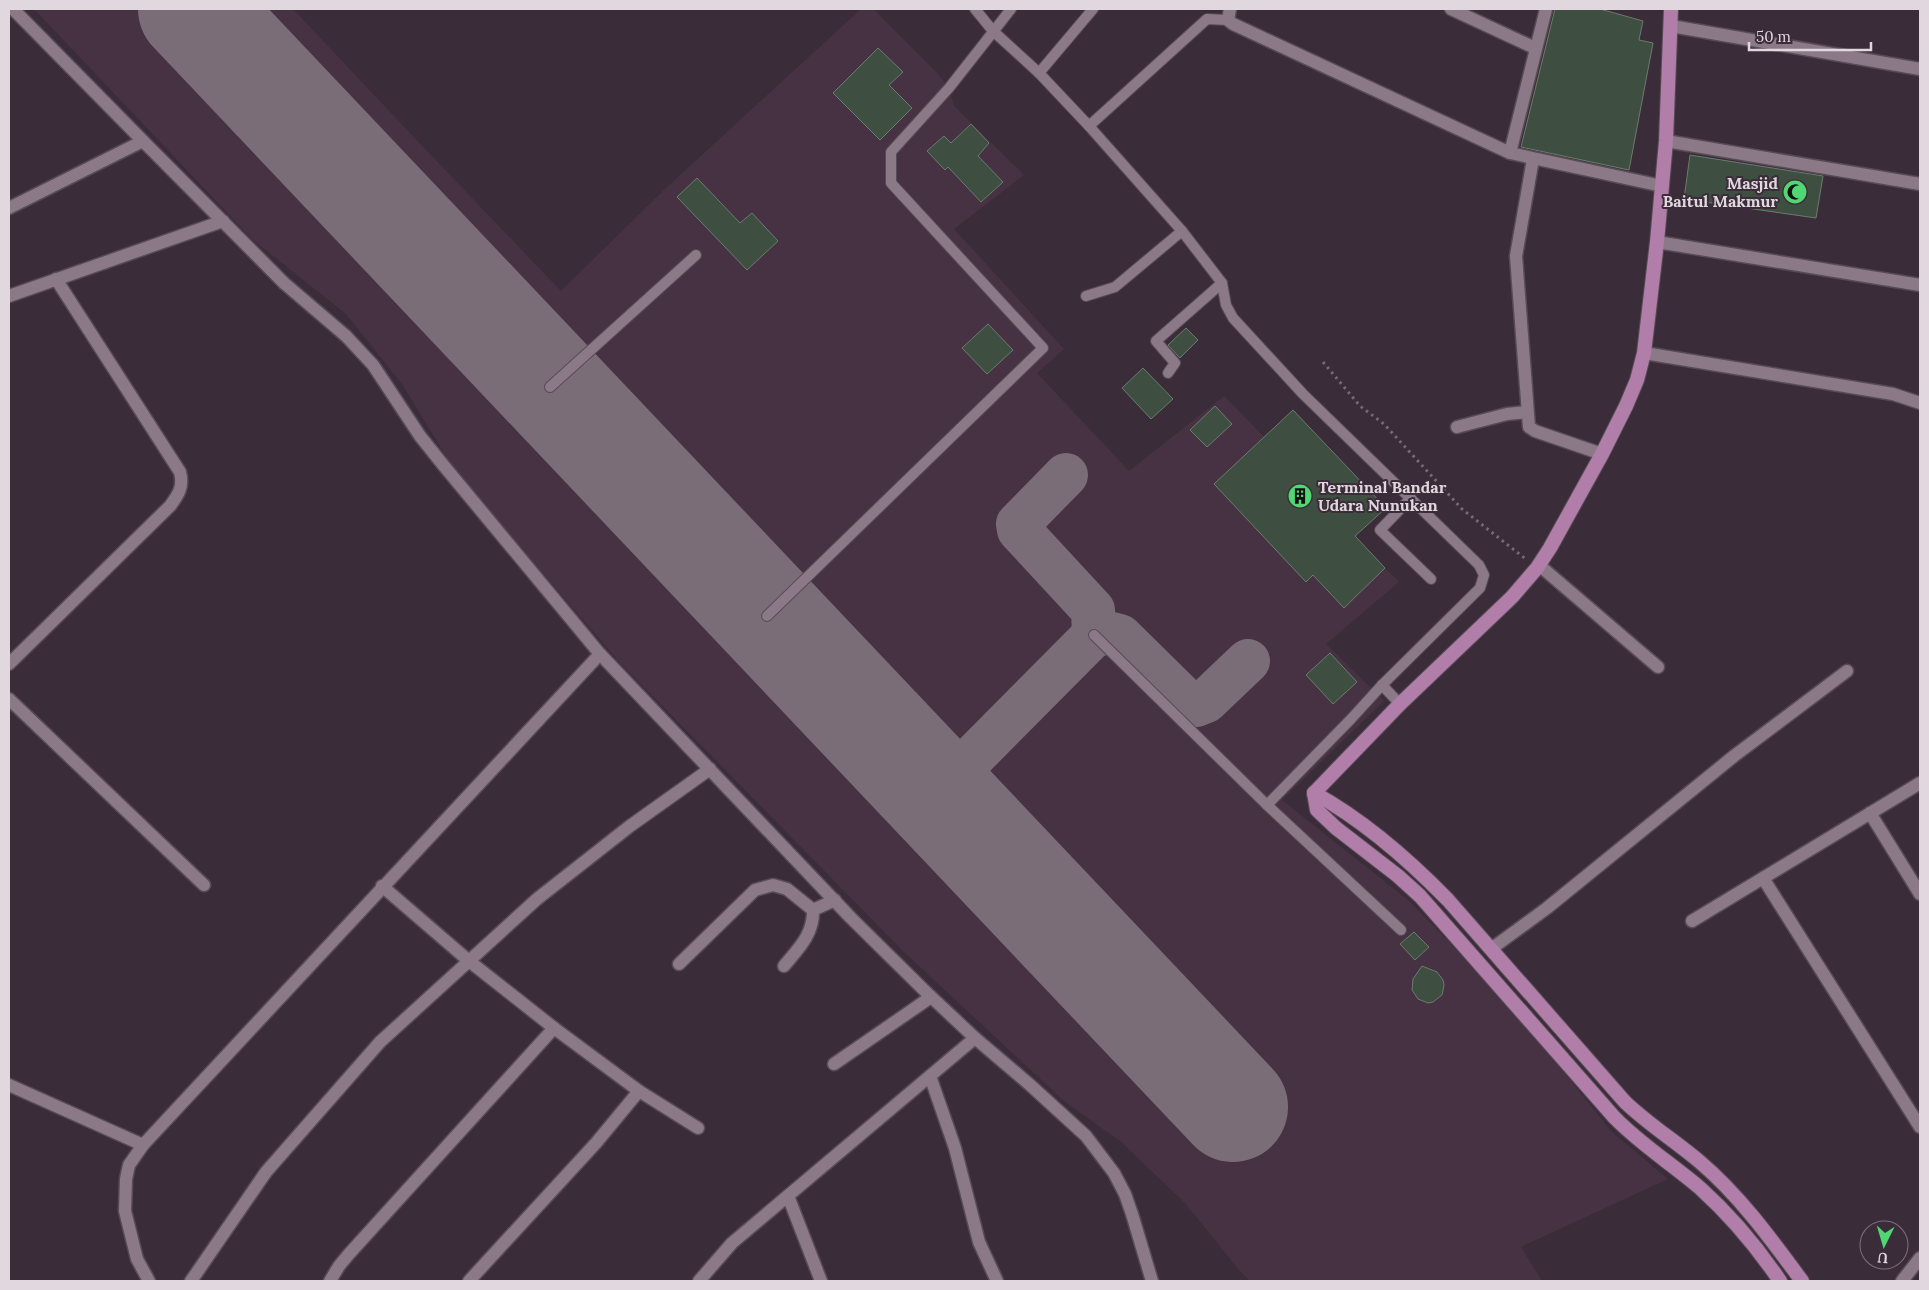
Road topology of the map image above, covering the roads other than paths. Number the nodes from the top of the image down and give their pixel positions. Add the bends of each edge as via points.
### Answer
1 (13, 9) edge
2 (975, 9) edge
3 (1011, 9) edge
4 (1093, 9) edge
5 (1451, 9) edge
6 (1546, 9) edge
7 (1671, 9) edge
8 (1229, 14) edge
9 (1671, 26) junction
10 (993, 31) junction
11 (1535, 48) junction
12 (1920, 69) edge
13 (1039, 73) junction
14 (1089, 126) junction
15 (143, 141) junction
16 (1666, 141) junction
17 (1510, 153) junction
18 (1533, 159) junction
19 (1920, 184) edge
20 (1662, 186) junction
21 (9, 208) edge
22 (223, 221) junction
23 (1182, 231) junction
24 (1657, 242) junction
25 (696, 255) dead end
26 (56, 280) junction
27 (1222, 283) junction
28 (1920, 285) edge
29 (9, 296) edge
30 (1086, 296) dead end
31 (1644, 353) junction
32 (1168, 373) dead end
33 (550, 387) dead end
34 (1920, 403) edge
35 (1527, 412) junction
36 (1458, 427) dead end
37 (1602, 454) junction
38 (1411, 498) junction
39 (1538, 567) junction
40 (1431, 579) dead end
41 (767, 616) dead end
42 (1094, 635) dead end
43 (600, 654) junction
44 (9, 664) edge
45 (1658, 667) dead end
46 (1847, 671) dead end
47 (1382, 685) junction
48 (9, 699) edge
49 (1400, 704) junction
50 (710, 769) junction
51 (1920, 783) edge
52 (1314, 793) junction
53 (1267, 804) junction
54 (1870, 813) junction
55 (1763, 878) junction
56 (204, 885) dead end
57 (382, 886) junction
58 (1920, 894) edge
59 (834, 900) junction
60 (813, 910) junction
61 (1692, 921) dead end
62 (1401, 930) dead end
63 (1491, 948) junction
64 (468, 961) junction
65 (678, 964) dead end
66 (784, 966) dead end
67 (931, 997) junction
68 (554, 1028) junction
69 (975, 1038) junction
70 (834, 1064) dead end
71 (930, 1076) junction
72 (9, 1084) edge
73 (639, 1091) junction
74 (1920, 1127) edge
75 (698, 1128) dead end
76 (143, 1145) junction
77 (788, 1196) junction
78 (1920, 1258) edge
79 (149, 1281) edge
80 (191, 1281) edge
81 (330, 1281) edge
82 (469, 1281) edge
83 (699, 1281) edge
84 (821, 1281) edge
85 (997, 1281) edge
86 (1152, 1281) edge
87 (1780, 1281) edge
88 (1802, 1281) edge
89 (1902, 1281) edge

1 - 15 street
2 - 10 lane
3 - 10 lane
4 - 13 lane
5 - 11 street
6 - 11 street
7 - 9 highway
8 - 14 lane via 1207,19
8 - 17 street via 1233,24
9 - 12 street
9 - 16 highway
10 - 13 lane
10 - 41 lane via 949,88 892,152 891,184 1042,348
11 - 17 street
13 - 14 lane
14 - 23 lane
15 - 21 street
15 - 22 street
16 - 19 street
16 - 20 highway
17 - 18 street
18 - 20 street
18 - 35 street via 1516,256
20 - 24 highway
22 - 26 street
22 - 43 street via 373,365 420,436
23 - 27 lane
23 - 30 lane via 1115,287
24 - 28 street
24 - 31 highway
25 - 33 lane
26 - 29 street
26 - 44 street via 180,472 182,482 180,492 170,506
27 - 32 lane via 1156,340 1175,363
27 - 38 lane via 1226,305 1233,318 1303,394
31 - 34 street via 1893,394
31 - 37 highway via 1637,380
35 - 36 street
35 - 37 street via 1529,427 1534,431
37 - 39 highway
38 - 40 lane via 1380,530
38 - 47 lane via 1479,565 1484,575 1480,588
39 - 45 street
39 - 49 highway via 1512,597
42 - 53 lane
43 - 50 street
43 - 57 street
46 - 63 street
47 - 49 lane
47 - 53 lane
48 - 56 street
49 - 52 highway
50 - 59 street
50 - 64 street via 537,899
51 - 54 street
52 - 63 highway via 1360,823 1431,883
52 - 87 highway via 1317,810 1420,896 1614,1117 1712,1199 1743,1232
53 - 62 lane
54 - 55 street
54 - 58 street
55 - 61 street
55 - 74 street
57 - 64 street
57 - 76 street
59 - 60 street
59 - 67 street
60 - 65 street via 787,888 773,885 755,890
60 - 66 street via 808,936
63 - 88 highway via 1625,1102 1700,1162 1734,1195
64 - 68 street
64 - 80 street via 380,1042 266,1172
67 - 69 street
67 - 70 street
68 - 73 street
68 - 81 street via 349,1254
69 - 71 street
69 - 86 street via 1086,1136 1114,1173 1132,1214
71 - 77 street
71 - 85 street via 955,1148 979,1242
72 - 76 street
73 - 75 street
73 - 82 street via 585,1156
76 - 79 street via 129,1165 125,1211 137,1259
77 - 83 street via 732,1243
77 - 84 street
78 - 89 street

